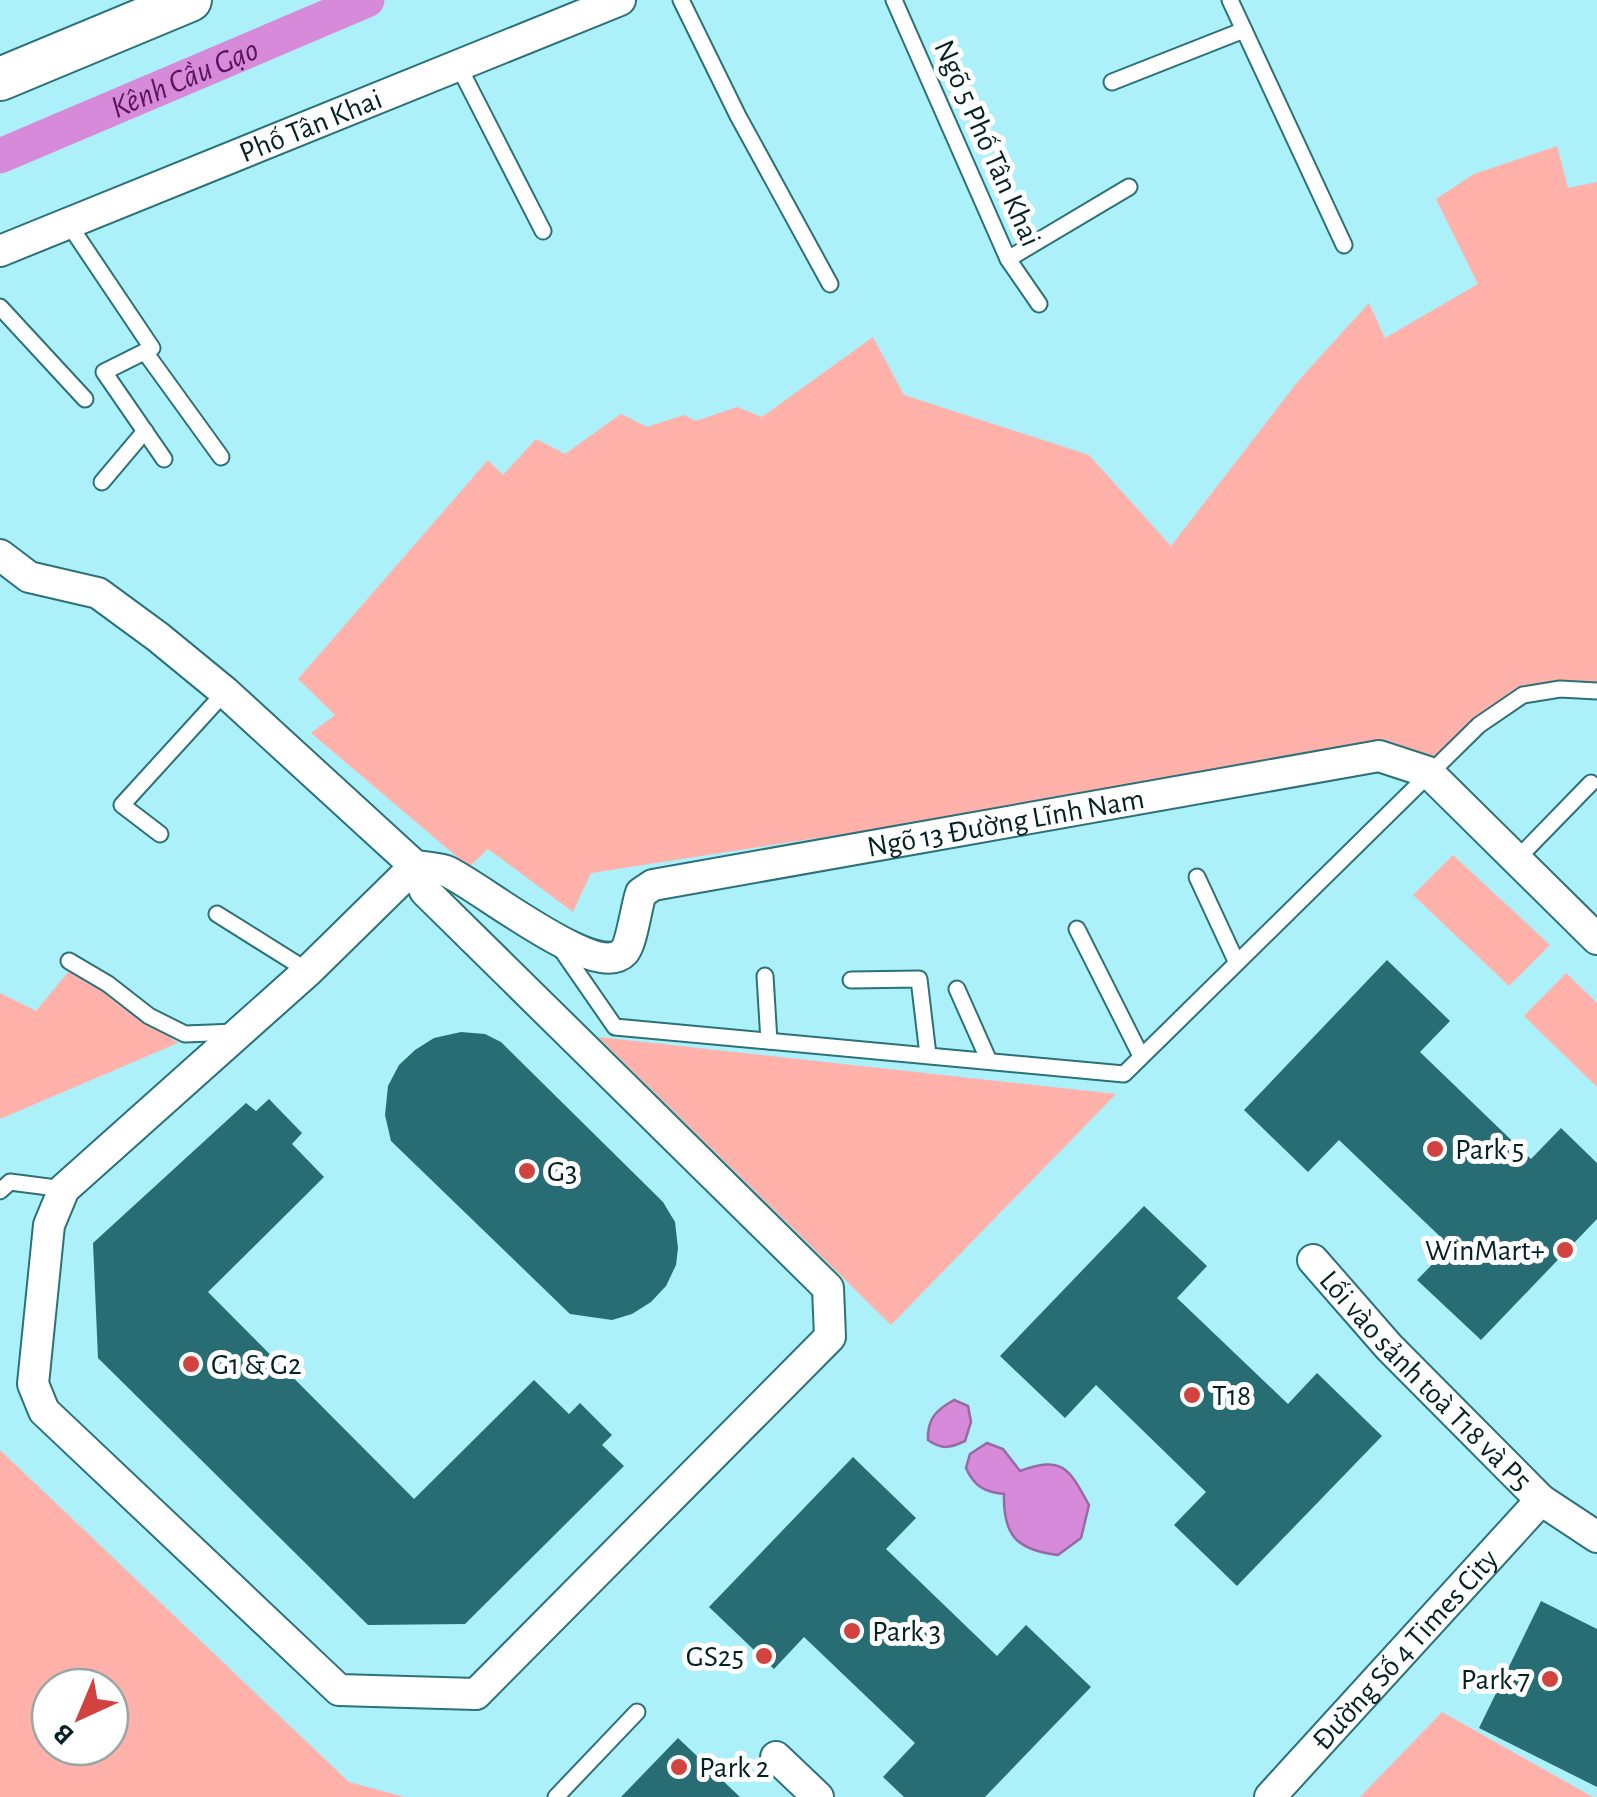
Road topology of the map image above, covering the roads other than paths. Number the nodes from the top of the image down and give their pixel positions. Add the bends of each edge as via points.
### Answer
1 (190, 0) edge
2 (620, 0) edge
3 (681, 0) edge
4 (894, 0) edge
5 (1230, 0) edge
6 (1244, 30) junction
7 (458, 65) junction
8 (0, 79) edge
9 (1112, 82) dead end
10 (1129, 187) dead end
11 (68, 222) junction
12 (543, 231) dead end
13 (1344, 245) dead end
14 (0, 251) edge
15 (1008, 260) junction
16 (830, 284) dead end
17 (1039, 304) dead end
18 (0, 307) edge
19 (145, 352) junction
20 (85, 398) dead end
21 (145, 431) junction
22 (220, 458) dead end
23 (164, 459) dead end
24 (102, 482) dead end
25 (0, 555) edge
26 (1597, 691) edge
27 (225, 692) junction
28 (1428, 772) junction
29 (1591, 784) dead end
30 (160, 834) dead end
31 (1517, 858) junction
32 (415, 866) junction
33 (1196, 877) dead end
34 (217, 914) dead end
35 (1078, 928) dead end
36 (554, 938) junction
37 (1597, 939) edge
38 (70, 961) dead end
39 (1236, 961) junction
40 (308, 972) junction
41 (765, 976) dead end
42 (851, 980) dead end
43 (957, 989) dead end
44 (240, 1032) junction
45 (769, 1041) junction
46 (928, 1056) junction
47 (1141, 1056) junction
48 (989, 1061) junction
49 (64, 1189) junction
50 (0, 1191) edge
51 (1312, 1260) dead end
52 (1541, 1500) junction
53 (1597, 1537) edge
54 (637, 1712) dead end
55 (776, 1756) dead end
56 (556, 1797) edge
57 (818, 1797) edge
58 (1270, 1797) edge

1 - 8 street
2 - 7 street, Phố Tân Khai
3 - 16 lane
4 - 15 lane, Ngõ 5 Phố Tân Khai
5 - 6 lane
6 - 9 lane
6 - 13 lane
7 - 11 street, Phố Tân Khai
7 - 12 lane
10 - 15 lane
11 - 14 street, Phố Tân Khai
11 - 19 lane via 152,348
15 - 17 lane, Ngõ 5 Phố Tân Khai
18 - 20 lane
19 - 21 lane via 104,372
19 - 22 lane
21 - 23 lane
21 - 24 lane
25 - 27 street via 29,576 98,593
26 - 28 lane via 1523,696 1479,724
27 - 30 lane via 122,805
27 - 32 street
28 - 31 street, Ngõ 13 Đường Lĩnh Nam
28 - 36 street, Ngõ 13 Đường Lĩnh Nam via 1379,756 653,885 641,893 623,953 602,958
28 - 39 lane
29 - 31 lane
31 - 37 street, Ngõ 13 Đường Lĩnh Nam
32 - 36 street, Ngõ 13 Đường Lĩnh Nam via 446,871
32 - 40 street
32 - 49 street via 425,891 828,1288 830,1337 476,1694 340,1690 44,1412 33,1384 49,1225
33 - 39 lane
34 - 40 lane
35 - 47 lane
36 - 45 lane via 615,1026
38 - 44 lane via 185,1034
39 - 47 lane
40 - 44 street
41 - 45 lane
42 - 46 lane via 919,979
43 - 48 lane
44 - 49 street
45 - 46 lane
46 - 48 lane
47 - 48 lane via 1124,1074
49 - 50 lane via 10,1182
51 - 52 street, Lối vào sảnh toà T18 và P5
52 - 53 street, Lối vào sảnh toà T18 và P5
52 - 58 street, Đường Số 4 Times City
54 - 56 lane
55 - 57 street

